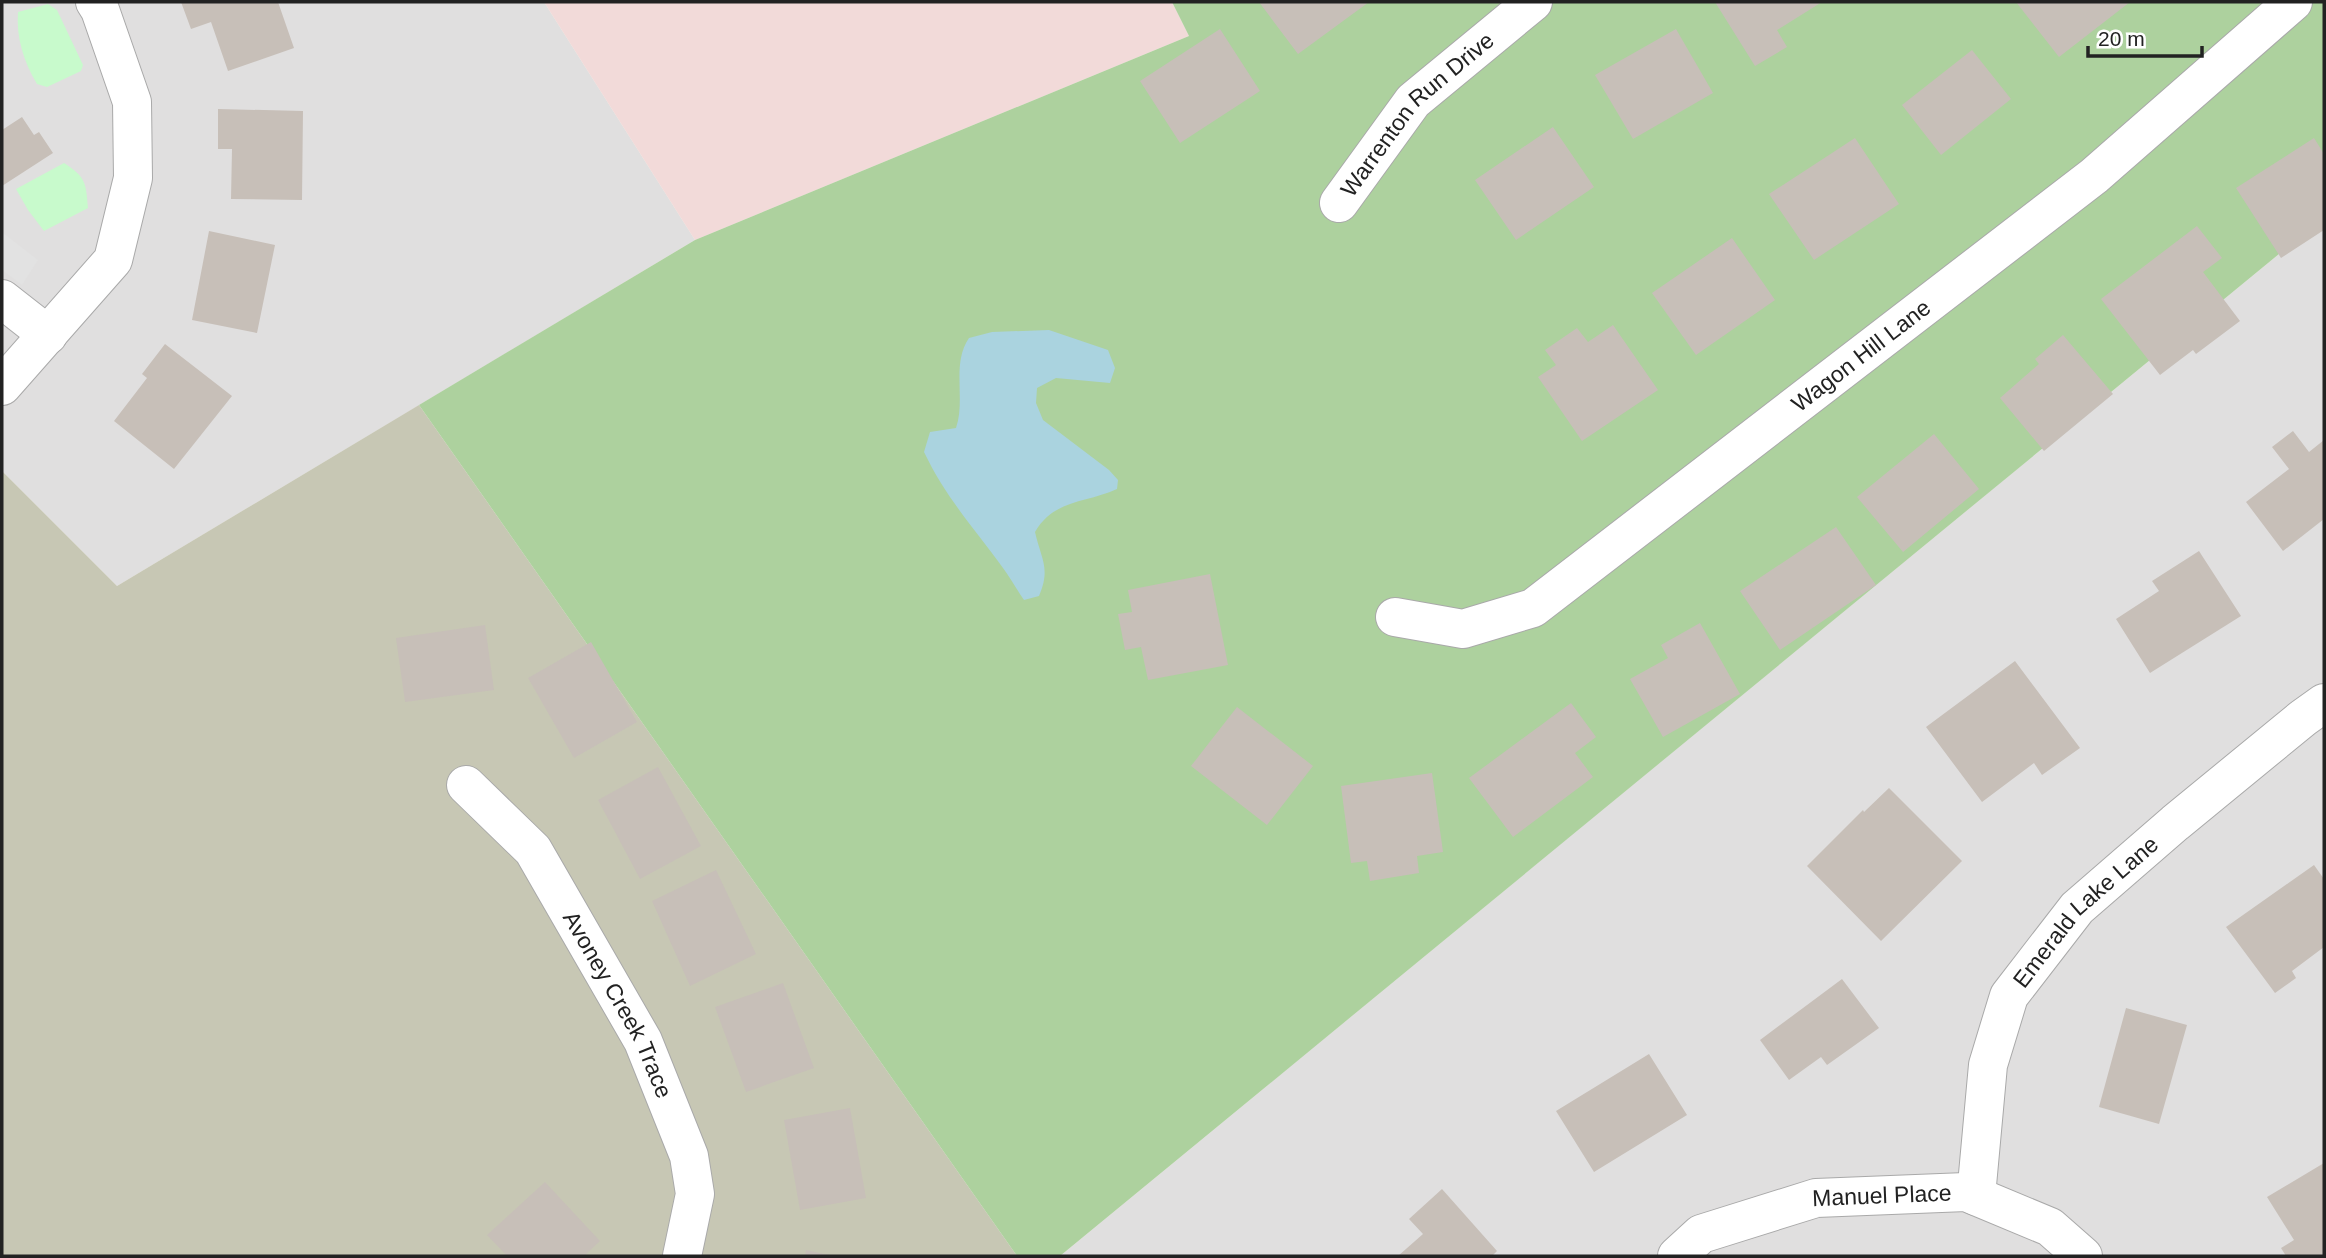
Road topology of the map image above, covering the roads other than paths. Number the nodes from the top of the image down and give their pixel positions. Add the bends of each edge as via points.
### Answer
1 (95, 2) edge
2 (1533, 2) edge
3 (2293, 2) edge
4 (1339, 203) dead end
5 (2, 299) edge
6 (48, 335) junction
7 (2, 386) edge
8 (1395, 617) dead end
9 (2324, 703) edge
10 (466, 785) dead end
11 (1976, 1196) junction
12 (682, 1256) edge
13 (1677, 1256) edge
14 (2083, 1256) edge

1 - 6 street via 132,102 132,178 113,260
2 - 4 street, Warrenton Run Drive via 1413,101
3 - 8 street, Wagon Hill Lane via 2094,176 1534,608 1464,629
5 - 6 street
6 - 7 street
9 - 11 street, Emerald Lake Lane via 2077,908 2009,996 1988,1065
10 - 12 street, Avoney Creek Trace via 533,850 643,1041 689,1156 695,1194
11 - 13 street, Manuel Place via 1966,1192 1816,1198 1701,1234
11 - 14 street, Manuel Place via 2050,1227

